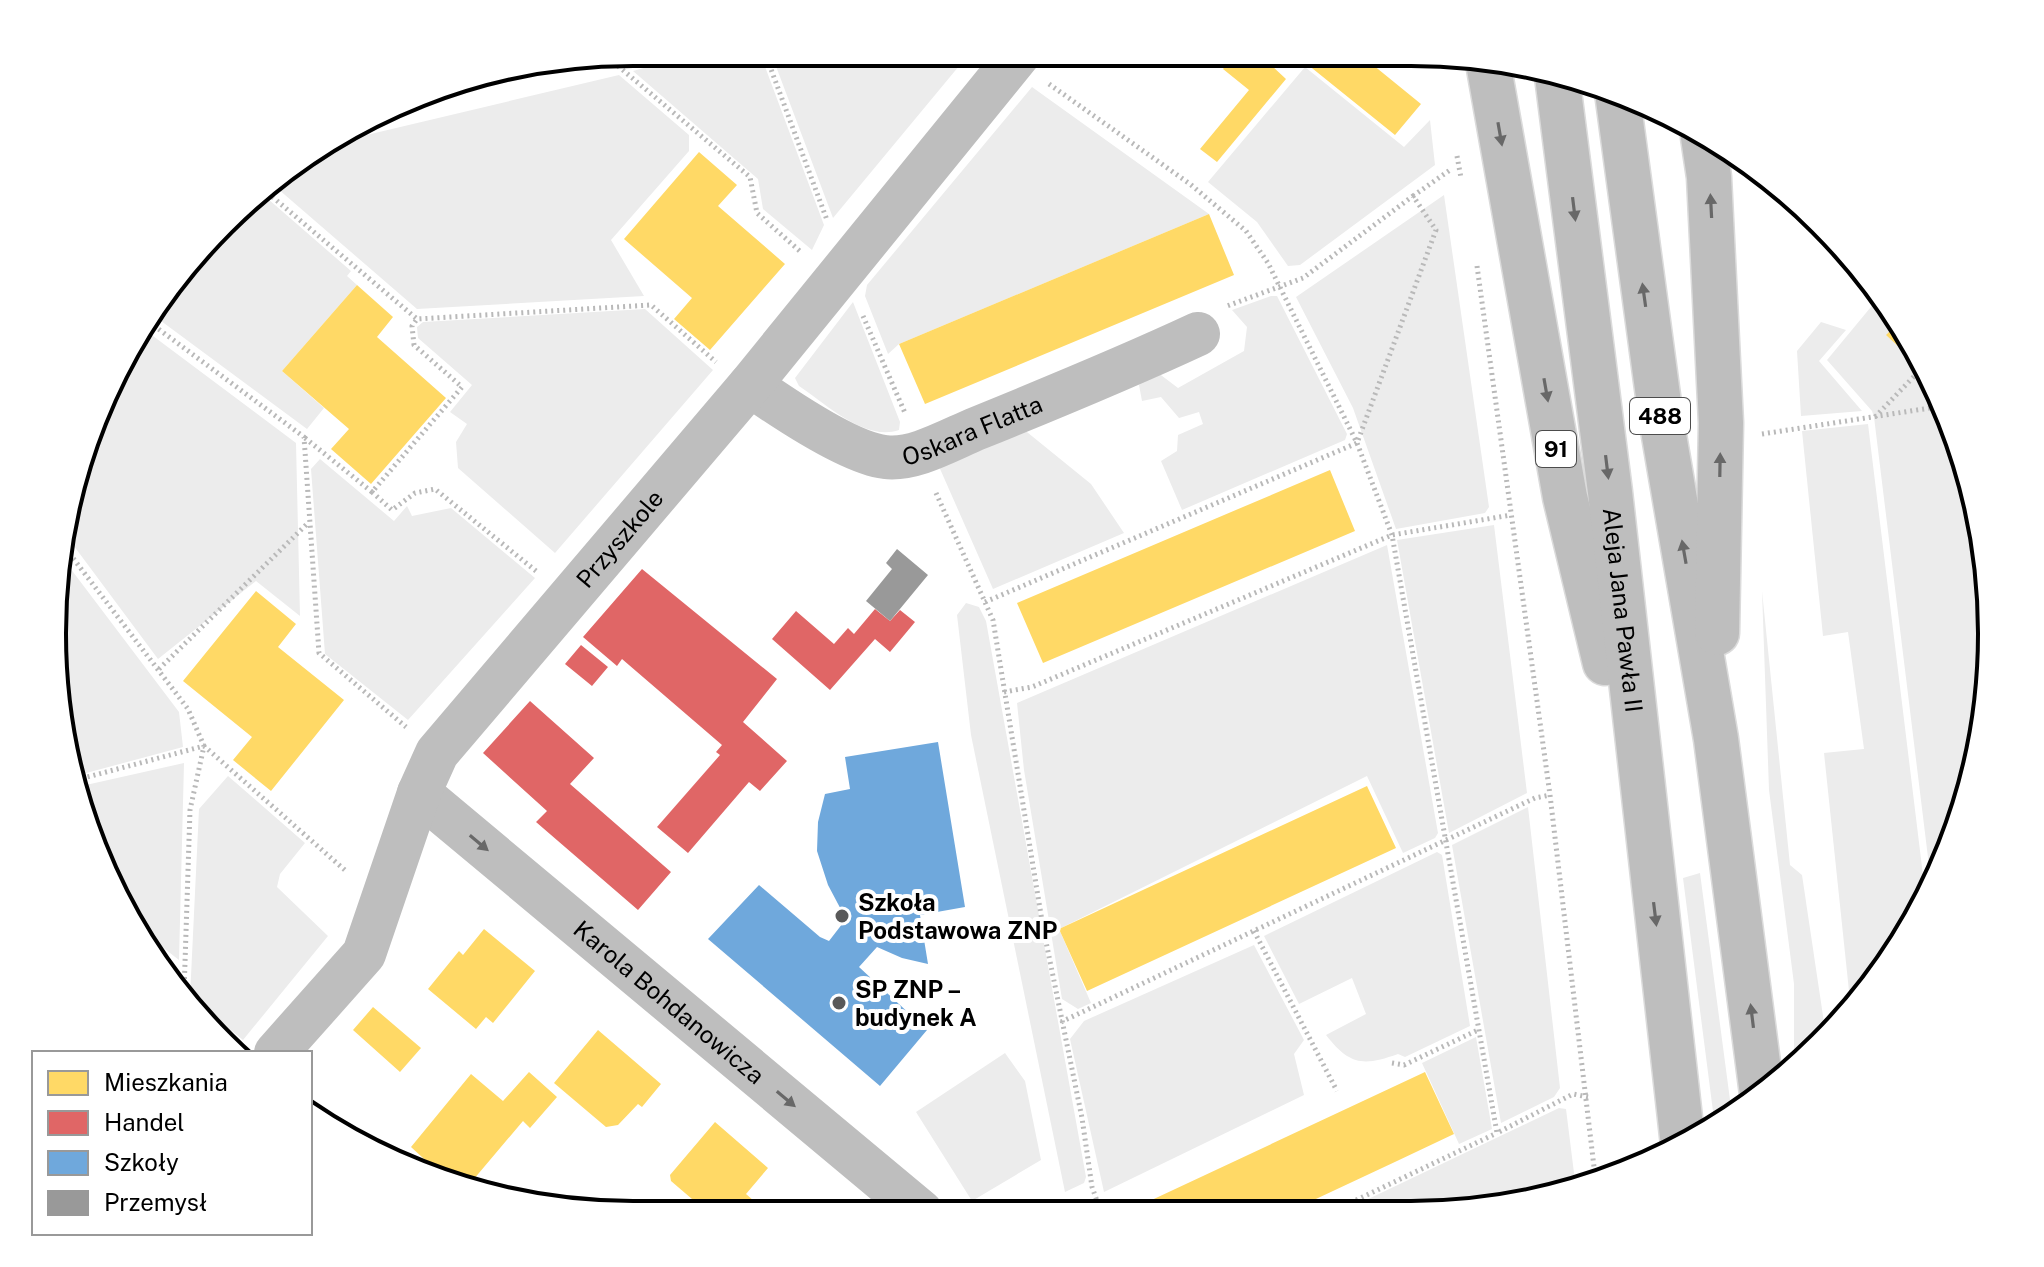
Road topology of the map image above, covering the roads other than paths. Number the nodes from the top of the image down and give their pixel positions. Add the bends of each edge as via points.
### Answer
1 (1034, 68) edge
2 (1490, 72) edge
3 (1558, 85) edge
4 (1619, 106) edge
5 (1705, 149) edge
6 (1198, 334) dead end
7 (750, 385) junction
8 (1716, 739) junction
9 (419, 793) junction
10 (1646, 836) junction
11 (260, 1050) edge
12 (1760, 1080) edge
13 (1681, 1131) edge
14 (908, 1201) edge

1 - 7 main road, Przyszkole via 829,264
2 -> 10 main road, 91 via 1565,497
3 -> 10 main road, Aleja Jana Pawła II / 488 via 1610,492
8 -> 4 main road, 488 via 1661,418
8 -> 5 main road via 1721,423
6 - 7 main road, Oskara Flatta via 922,451 888,458 789,412
7 - 9 main road, Przyszkole via 437,753
12 -> 8 main road, 488
9 - 11 main road, Przyszkole via 364,954
9 -> 14 main road, Karola Bohdanowicza
10 -> 13 main road, Aleja Jana Pawła II / 488

